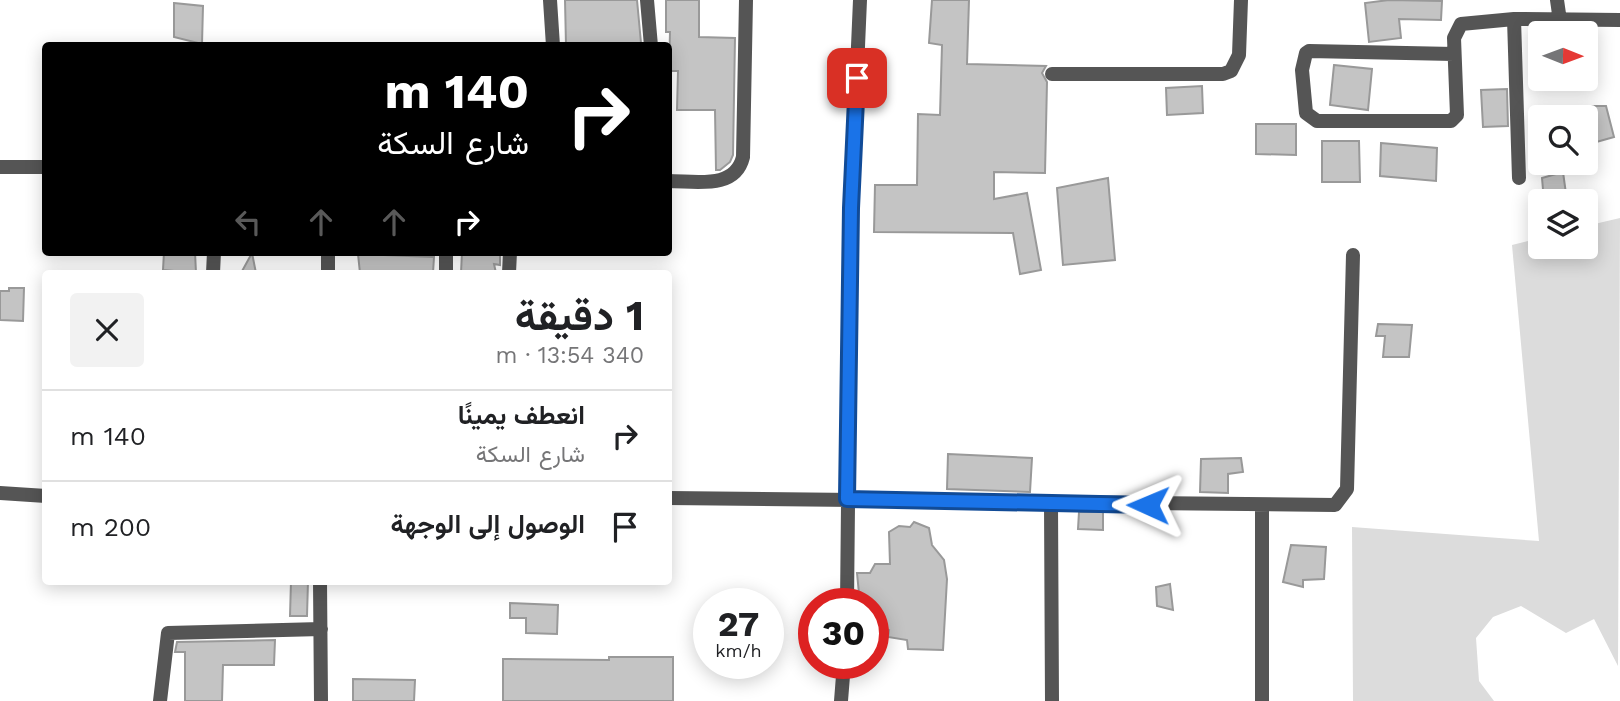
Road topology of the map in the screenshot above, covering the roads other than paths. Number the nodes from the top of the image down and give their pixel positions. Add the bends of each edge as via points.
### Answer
1 (550, 0) edge
2 (648, 0) edge
3 (747, 0) edge
4 (860, 0) edge
5 (1241, 0) edge
6 (1557, 0) edge
7 (1514, 19) junction
8 (1620, 20) edge
9 (1560, 21) junction
10 (553, 42) edge
11 (651, 42) edge
12 (1454, 54) junction
13 (1052, 74) dead end
14 (0, 167) edge
15 (42, 167) edge
16 (1518, 178) dead end
17 (672, 181) edge
18 (1353, 255) dead end
19 (0, 493) edge
20 (42, 496) edge
21 (672, 498) edge
22 (847, 499) junction
23 (1051, 503) junction
24 (1262, 505) junction
25 (320, 585) edge
26 (847, 588) edge
27 (321, 629) junction
28 (843, 679) edge
29 (160, 701) edge
30 (321, 701) edge
31 (841, 701) edge
32 (1052, 701) edge
33 (1262, 701) edge

1 - 10 street
2 - 11 street
3 - 17 street via 740,170 714,182
4 - 22 street via 851,208
5 - 13 street via 1239,55 1236,65 1223,74
6 - 9 street
7 - 9 street
7 - 12 street via 1461,24 1455,32
7 - 16 street
8 - 9 street
12 - 12 street via 1309,51 1301,70 1306,113 1317,121 1451,121 1458,109
14 - 15 street
18 - 24 street via 1347,489 1335,505
19 - 20 street
21 - 22 street
22 - 23 street
22 - 26 street
23 - 24 street
23 - 32 street
24 - 33 street
25 - 27 street
27 - 29 street via 174,630 165,639
27 - 30 street
28 - 31 street

